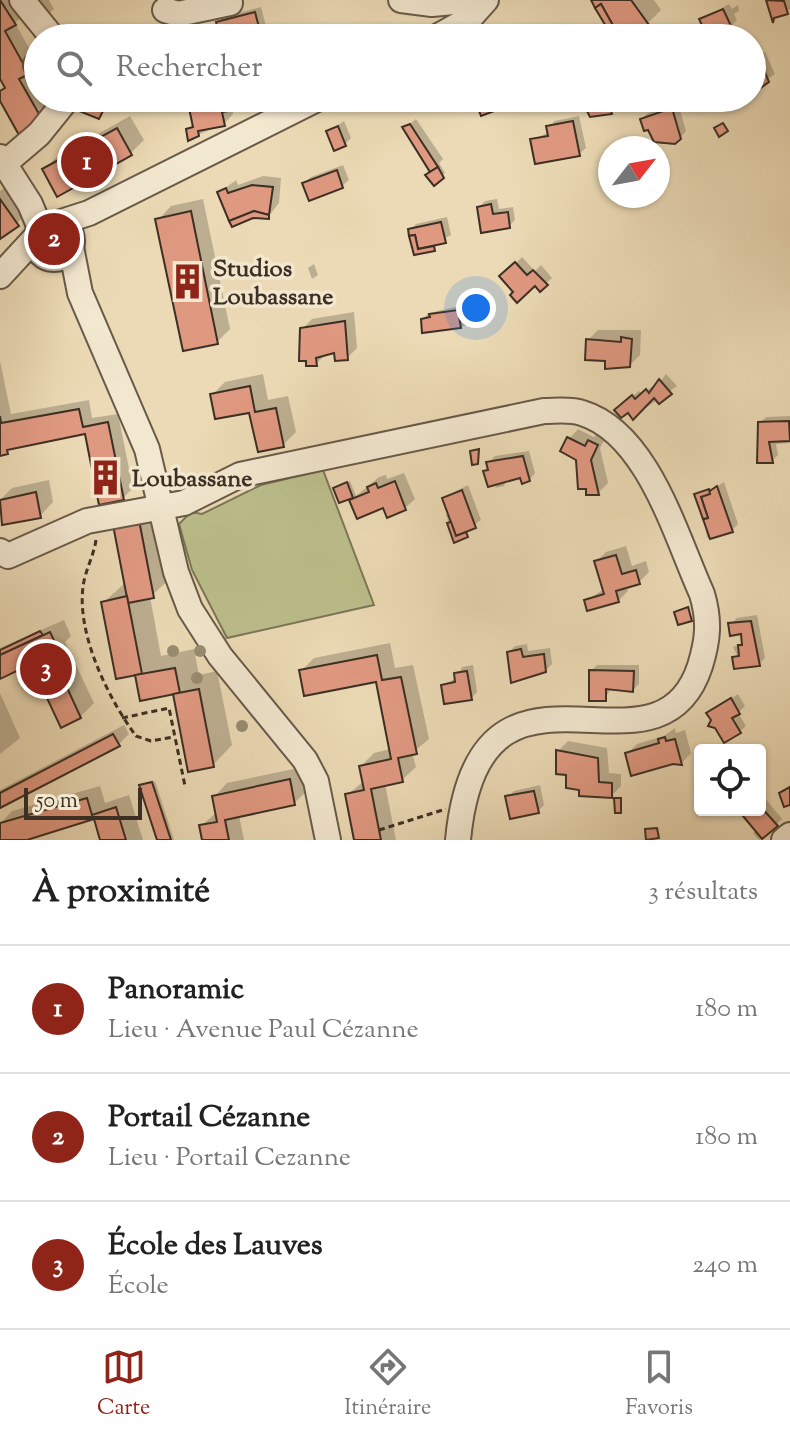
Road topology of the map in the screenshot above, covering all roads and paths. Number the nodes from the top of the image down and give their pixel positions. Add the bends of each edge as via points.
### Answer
1 (22, 0) edge
2 (401, 0) edge
3 (474, 0) edge
4 (486, 0) edge
5 (235, 1) edge
6 (165, 10) dead end
7 (42, 24) edge
8 (460, 24) edge
9 (57, 112) edge
10 (291, 112) edge
11 (2, 160) edge
12 (53, 239) junction
13 (7, 269) edge
14 (160, 506) junction
15 (98, 520) junction
16 (0, 551) edge
17 (122, 718) junction
18 (174, 737) junction
19 (185, 786) dead end
20 (461, 807) junction
21 (379, 830) dead end
22 (790, 835) edge
23 (328, 840) edge
24 (458, 840) edge
25 (784, 840) edge

1 - 7 street
2 - 3 street
4 - 8 street
5 - 6 street via 178,14
9 - 11 street via 39,134
10 - 12 street via 89,213
11 - 12 street
12 - 13 street
12 - 14 street via 140,428
14 - 15 street
14 - 20 street via 184,503 251,472 544,411 580,412 604,423 629,445 647,470 708,615 707,643 696,676 679,701 660,714 631,721 555,717 521,722 497,739 474,767
14 - 23 street via 190,609 220,656 305,760 316,781
15 - 16 street via 8,556
15 - 17 path via 83,599 91,645
17 - 18 path via 136,736 151,741
17 - 18 path via 169,708
18 - 19 path
20 - 21 path
20 - 24 street
22 - 25 street

